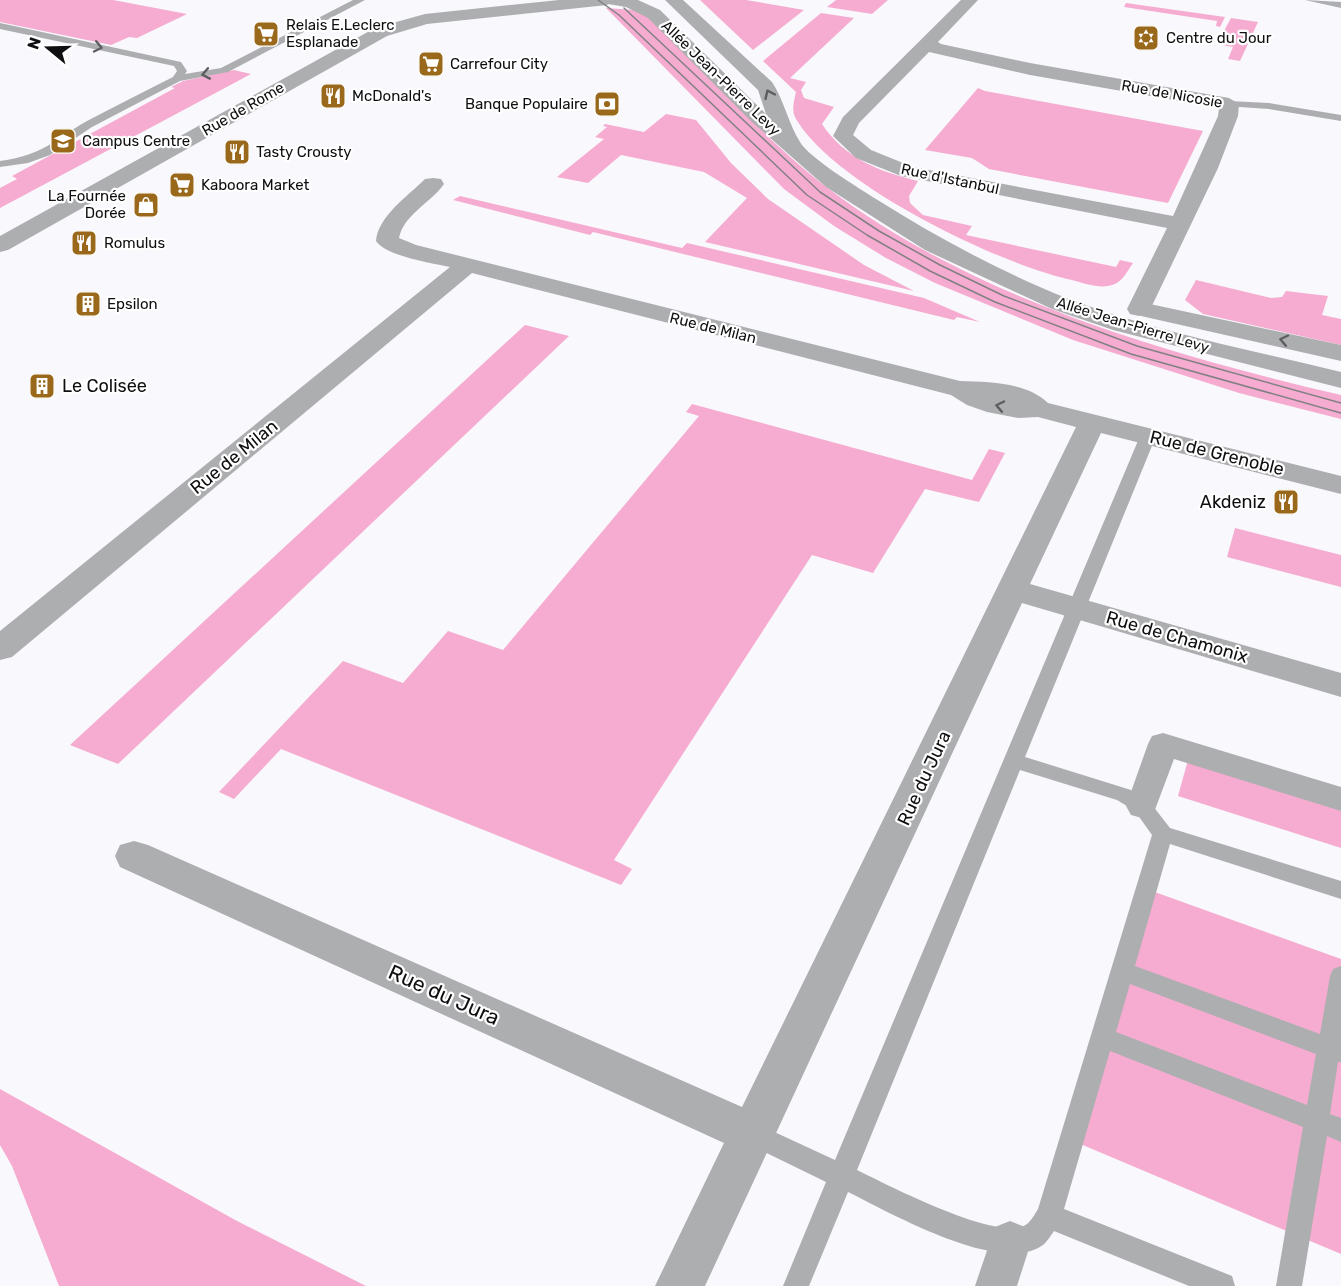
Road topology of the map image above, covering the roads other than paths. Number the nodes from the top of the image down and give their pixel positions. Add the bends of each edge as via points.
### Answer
1 (360, 0) edge
2 (444, 0) edge
3 (608, 0) edge
4 (614, 0) edge
5 (672, 0) edge
6 (970, 0) edge
7 (1310, 0) edge
8 (1341, 5) edge
9 (403, 24) junction
10 (0, 26) edge
11 (929, 44) junction
12 (177, 79) junction
13 (1229, 104) junction
14 (1341, 118) edge
15 (794, 146) junction
16 (0, 164) edge
17 (433, 184) dead end
18 (1179, 224) junction
19 (0, 245) edge
20 (933, 245) junction
21 (467, 265) junction
22 (1139, 309) junction
23 (1341, 353) edge
24 (1341, 381) edge
25 (1092, 422) junction
26 (1148, 436) junction
27 (1341, 484) edge
28 (1013, 590) junction
29 (1078, 608) junction
30 (0, 649) edge
31 (1341, 686) edge
32 (1014, 761) junction
33 (1341, 799) edge
34 (1142, 806) junction
35 (1163, 834) junction
36 (134, 856) dead end
37 (1341, 890) edge
38 (1122, 970) junction
39 (1341, 976) edge
40 (1102, 1037) junction
41 (1335, 1050) edge
42 (1317, 1120) junction
43 (1341, 1130) edge
44 (753, 1134) junction
45 (842, 1175) junction
46 (1049, 1216) junction
47 (1010, 1242) junction
48 (681, 1286) edge
49 (796, 1286) edge
50 (996, 1286) edge
51 (1222, 1286) edge
52 (1289, 1286) edge

1 -> 12 lane via 224,70
2 - 9 street
3 - 9 street
4 - 15 street, Allée Jean-Pierre Levy via 654,14 759,118
15 -> 5 street, Allée Jean-Pierre Levy via 777,119 765,86
6 - 11 street, Rue d'Istanbul
7 - 8 lane
9 - 19 street, Rue de Rome via 364,40
10 -> 12 lane via 177,64 182,71
11 - 13 street, Rue de Nicosie via 1023,68
11 - 18 street, Rue d'Istanbul via 845,128 843,136 855,148 908,172
12 - 16 lane via 88,125 46,153
13 - 14 lane
13 - 18 street, Rue de Nicosie via 1231,112
15 - 20 street, Allée Jean-Pierre Levy via 834,182
17 - 21 street, Rue de Milan via 391,226 387,241
18 - 22 street, Rue de Nicosie
20 - 22 street, Allée Jean-Pierre Levy via 1051,287
20 - 24 street, Allée Jean-Pierre Levy via 1000,278 1112,321
21 - 25 street, Rue de Milan via 960,389 1027,398 1038,409
21 - 30 street, Rue de Milan
23 -> 22 street, Allée Jean-Pierre Levy
25 - 26 street, Rue de Grenoble
25 - 28 street, Rue du Jura
26 - 27 street, Rue de Grenoble
26 - 29 lane
28 - 29 street, Rue de Chamonix
28 - 44 street, Rue du Jura
29 - 31 street, Rue de Chamonix
29 - 32 lane
32 - 34 lane via 1124,795
32 - 45 lane
33 - 34 street via 1163,744
34 - 35 lane
35 - 37 lane
35 - 38 lane
36 - 44 street, Rue du Jura
38 - 40 lane
38 - 41 lane
39 - 41 lane
40 - 42 lane
40 - 46 lane
41 - 42 lane
42 - 43 lane
42 - 52 lane
44 - 45 lane
44 - 48 street, Rue du Jura
45 - 47 lane via 954,1228
45 - 49 lane
46 - 47 lane via 1034,1236
46 - 51 lane
47 - 50 street

